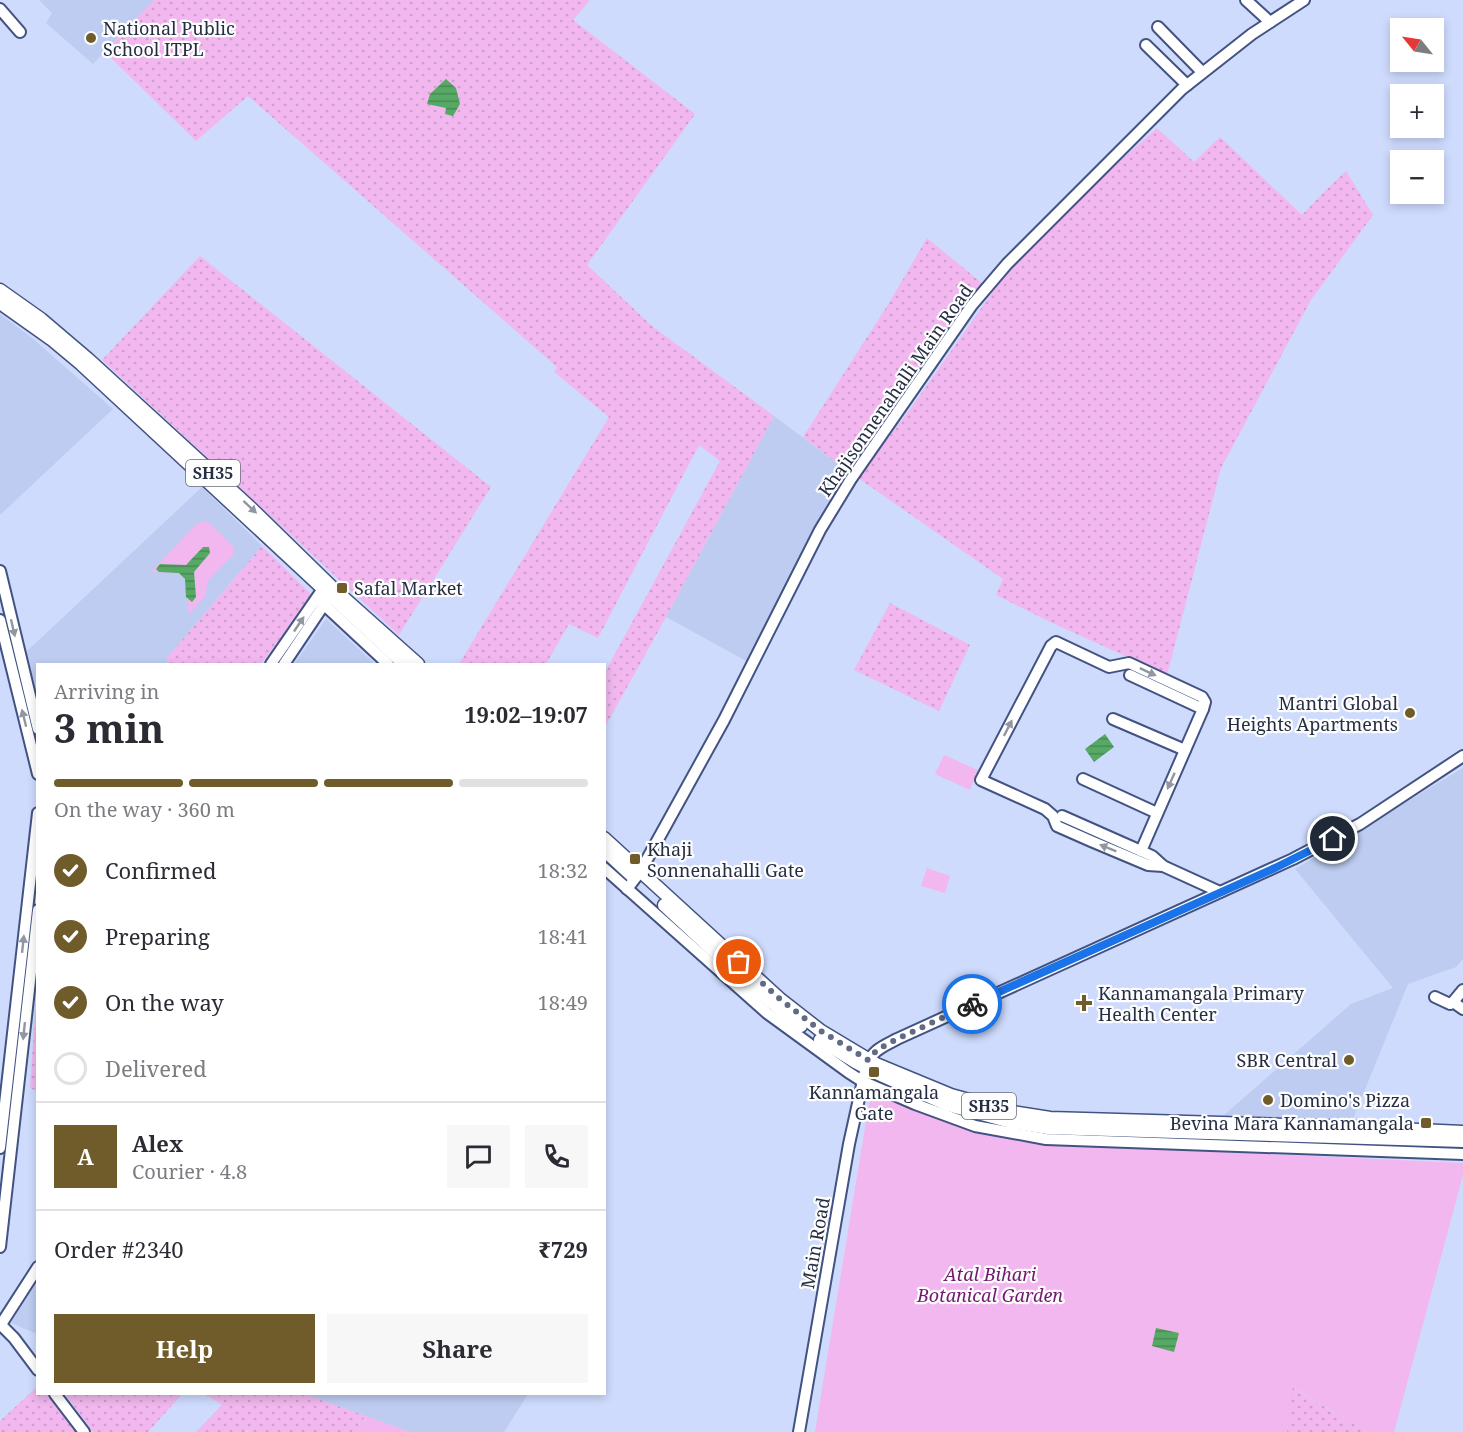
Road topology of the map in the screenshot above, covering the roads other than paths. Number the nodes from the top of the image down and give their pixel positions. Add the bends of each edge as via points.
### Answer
1 (1246, 0) edge
2 (1304, 0) edge
3 (0, 9) edge
4 (1270, 22) junction
5 (1158, 27) dead end
6 (20, 32) dead end
7 (1146, 45) dead end
8 (1202, 72) junction
9 (1187, 85) junction
10 (0, 290) edge
11 (0, 303) edge
12 (0, 571) edge
13 (326, 594) junction
14 (0, 620) edge
15 (288, 650) junction
16 (272, 663) edge
17 (285, 663) edge
18 (387, 663) edge
19 (403, 663) edge
20 (417, 663) edge
21 (1130, 675) dead end
22 (1203, 709) junction
23 (1113, 719) dead end
24 (36, 721) edge
25 (1185, 750) junction
26 (1463, 756) edge
27 (36, 766) edge
28 (1083, 779) dead end
29 (1157, 813) junction
30 (1062, 816) dead end
31 (36, 831) edge
32 (606, 840) edge
33 (1141, 851) junction
34 (606, 852) edge
35 (1163, 866) junction
36 (606, 870) edge
37 (637, 875) junction
38 (627, 889) junction
39 (1220, 892) junction
40 (36, 928) edge
41 (1463, 990) edge
42 (1435, 997) dead end
43 (1453, 1002) junction
44 (1463, 1009) edge
45 (867, 1064) junction
46 (862, 1081) junction
47 (1463, 1132) edge
48 (1463, 1141) edge
49 (0, 1148) edge
50 (1463, 1154) edge
51 (0, 1246) edge
52 (36, 1270) edge
53 (1, 1326) edge
54 (36, 1367) edge
55 (56, 1395) edge
56 (84, 1432) edge
57 (799, 1432) edge

1 - 4 street
2 - 4 street, Khajisonnenahalli Main Road
3 - 6 street
4 - 8 street, Khajisonnenahalli Main Road
5 - 8 street
7 - 9 street
8 - 9 street, Khajisonnenahalli Main Road
9 - 37 street, Khajisonnenahalli Main Road via 1007,264 972,304 898,409 820,530 724,720
10 -> 13 main road, SH35 via 88,359 254,510
11 - 13 main road, SH35 via 81,364
12 -> 24 street
13 - 15 street
13 - 18 street
13 - 19 main road, SH35
13 - 20 main road, SH35
27 -> 14 street
15 - 16 street
15 - 17 street
21 - 22 street
22 - 25 street
35 -> 22 street via 1148,865 1057,826 1045,809 981,780 1056,642 1109,667 1129,663 1202,697
23 - 25 street
25 -> 29 street
26 - 39 street via 1352,829
28 - 29 street
29 - 33 street
30 - 33 street
49 -> 31 street
32 - 37 main road, SH35
33 - 35 street
34 - 37 main road, SH35
35 - 39 street
36 - 38 street
37 - 38 street, Khajisonnenahalli Main Road
37 - 45 main road, SH35 via 780,999
38 - 46 street via 767,1013
39 - 45 street via 897,1039 877,1050
40 -> 51 street
41 - 43 street
42 - 43 street
43 - 44 street
45 - 46 street, Main Road
45 - 47 main road, SH35 via 951,1095 1050,1118
45 - 48 main road, SH35 via 948,1105 1048,1128
46 - 50 street via 975,1126 1046,1139
46 - 57 street, Main Road
52 - 53 street
53 - 54 street
55 - 56 street

